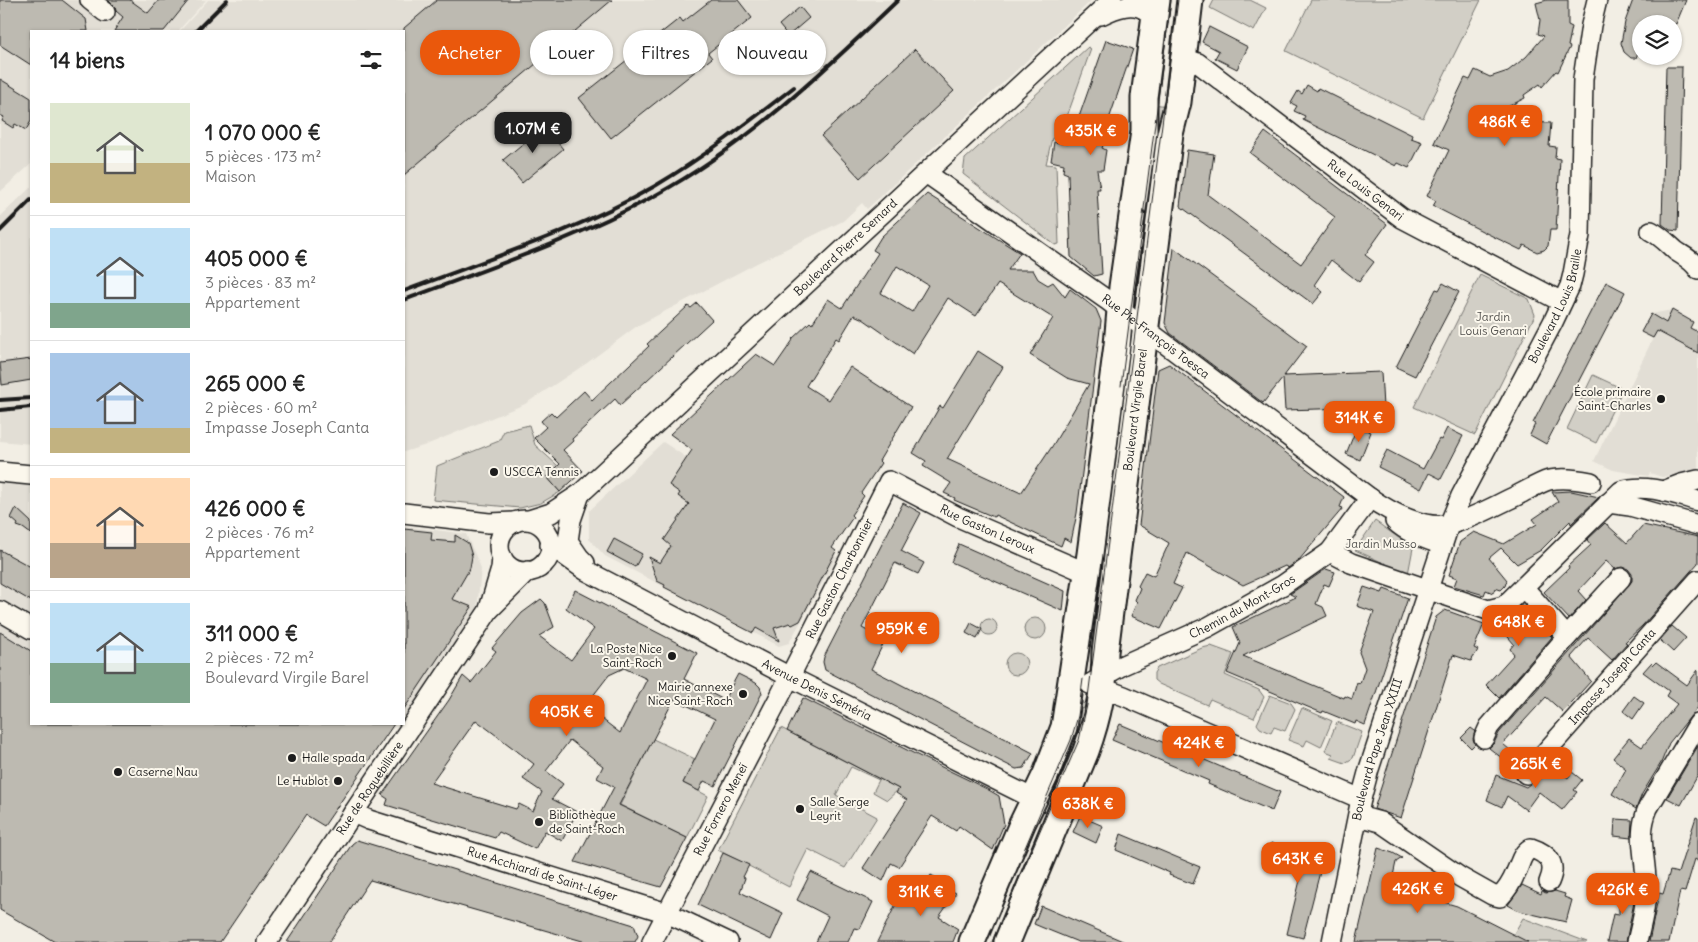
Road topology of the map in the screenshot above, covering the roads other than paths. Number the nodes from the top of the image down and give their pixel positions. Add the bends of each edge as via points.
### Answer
1 (90, 0) edge
2 (1112, 0) edge
3 (1190, 0) edge
4 (1597, 0) edge
5 (1156, 11) edge
6 (105, 12) dead end
7 (1091, 19) junction
8 (1183, 58) junction
9 (926, 173) junction
10 (1650, 231) dead end
11 (1695, 265) edge
12 (1562, 302) junction
13 (1120, 309) junction
14 (1146, 329) junction
15 (0, 472) edge
16 (30, 475) edge
17 (1698, 480) edge
18 (889, 481) joint
19 (1591, 482) dead end
20 (1663, 491) junction
21 (580, 494) junction
22 (1614, 497) junction
23 (1698, 501) edge
24 (1376, 502) junction
25 (405, 513) edge
26 (460, 521) junction
27 (522, 521) junction
28 (1449, 525) junction
29 (1698, 525) edge
30 (550, 543) junction
31 (1442, 546) junction
32 (500, 552) junction
33 (1330, 552) junction
34 (535, 568) junction
35 (1087, 573) junction
36 (593, 574) junction
37 (1620, 578) dead end
38 (1698, 580) edge
39 (1524, 588) junction
40 (1428, 590) junction
41 (489, 610) junction
42 (0, 611) edge
43 (30, 628) edge
44 (1567, 637) junction
45 (1074, 660) junction
46 (790, 677) junction
47 (1100, 682) junction
48 (1698, 724) edge
49 (1484, 738) dead end
50 (1526, 774) dead end
51 (1034, 799) junction
52 (1360, 808) junction
53 (353, 813) junction
54 (1062, 813) junction
55 (1549, 882) dead end
56 (668, 913) junction
57 (267, 942) edge
58 (652, 942) edge
59 (728, 942) edge
60 (972, 942) edge
61 (1007, 942) edge
62 (1332, 942) edge
63 (1638, 942) edge

1 - 6 street
2 - 7 street, Boulevard Pierre Semard
3 - 8 main road, Boulevard Virgile Barel
4 - 12 street, Boulevard Louis Braille via 1584,79 1580,236 1573,274
5 - 7 street via 1122,5
5 - 13 main road
7 - 9 street, Boulevard Pierre Semard
8 - 12 street, Rue Louis Genari via 1198,64 1402,218
8 - 14 main road, Boulevard Virgile Barel via 1170,134
9 - 13 street, Rue Pie-François Toesca
9 - 21 street, Boulevard Pierre Semard
10 - 11 street
12 - 28 street, Boulevard Louis Braille
13 - 14 street, Rue Pie-François Toesca
13 - 35 main road
14 - 24 street, Rue Pie-François Toesca
14 - 47 main road, Boulevard Virgile Barel
15 - 16 street
17 - 20 street
18 - 35 street, Rue Gaston Leroux via 958,518
18 - 46 street, Rue Gaston Charbonnier
19 - 28 street via 1568,478 1549,480
20 - 22 street via 1634,487
20 - 23 street
21 - 27 street, Boulevard Pierre Semard via 550,513
21 - 30 street, Boulevard Pierre Semard
21 - 36 street, Avenue Denis Séméria via 568,541
22 - 29 street via 1630,506
22 - 39 street
24 - 28 street via 1412,520
24 - 31 street via 1400,526
24 - 33 street, Chemin du Mont-Gros
25 - 26 street
26 - 27 street
26 - 32 street via 486,535
27 - 30 street via 543,527
27 - 32 street via 504,529
28 - 31 street, Boulevard Louis Braille
30 - 34 street via 548,556
30 - 36 street, Avenue Denis Séméria
31 - 40 street, Boulevard Louis Braille
32 - 34 street via 512,568 520,571
32 - 41 street, Rue de Roquebillière via 499,579
33 - 40 street via 1351,563
33 - 47 street, Chemin du Mont-Gros via 1284,585 1208,628 1123,665
34 - 36 street, Avenue Denis Séméria via 560,566
34 - 41 street, Rue de Roquebillière
35 - 45 main road
36 - 46 street, Avenue Denis Séméria
37 - 44 street
38 - 50 street, Impasse Joseph Canta
39 - 40 street via 1504,606 1488,610
39 - 44 street
40 - 52 street, Boulevard Pape Jean XXIII via 1369,769
41 - 53 street, Rue de Roquebillière
42 - 43 street
44 - 49 street via 1489,727
45 - 47 street via 1076,674
45 - 51 main road via 1064,726
46 - 51 street, Avenue Denis Séméria
46 - 56 street, Rue Fornero Meneï
47 - 52 street
47 - 54 main road, Boulevard Virgile Barel via 1092,736
48 - 63 street via 1642,820 1646,907
51 - 54 main road
51 - 60 main road
52 - 55 street via 1492,896 1500,897 1508,889 1521,859 1531,848 1543,852 1553,865 1554,872
52 - 62 street, Boulevard Pape Jean XXIII
53 - 56 street, Rue Acchiardi de Saint-Léger
53 - 57 street, Rue de Roquebillière
54 - 61 main road, Boulevard Virgile Barel
56 - 58 street, Rue Fornero Meneï
56 - 59 street, Rue Acchiardi de Saint-Léger

